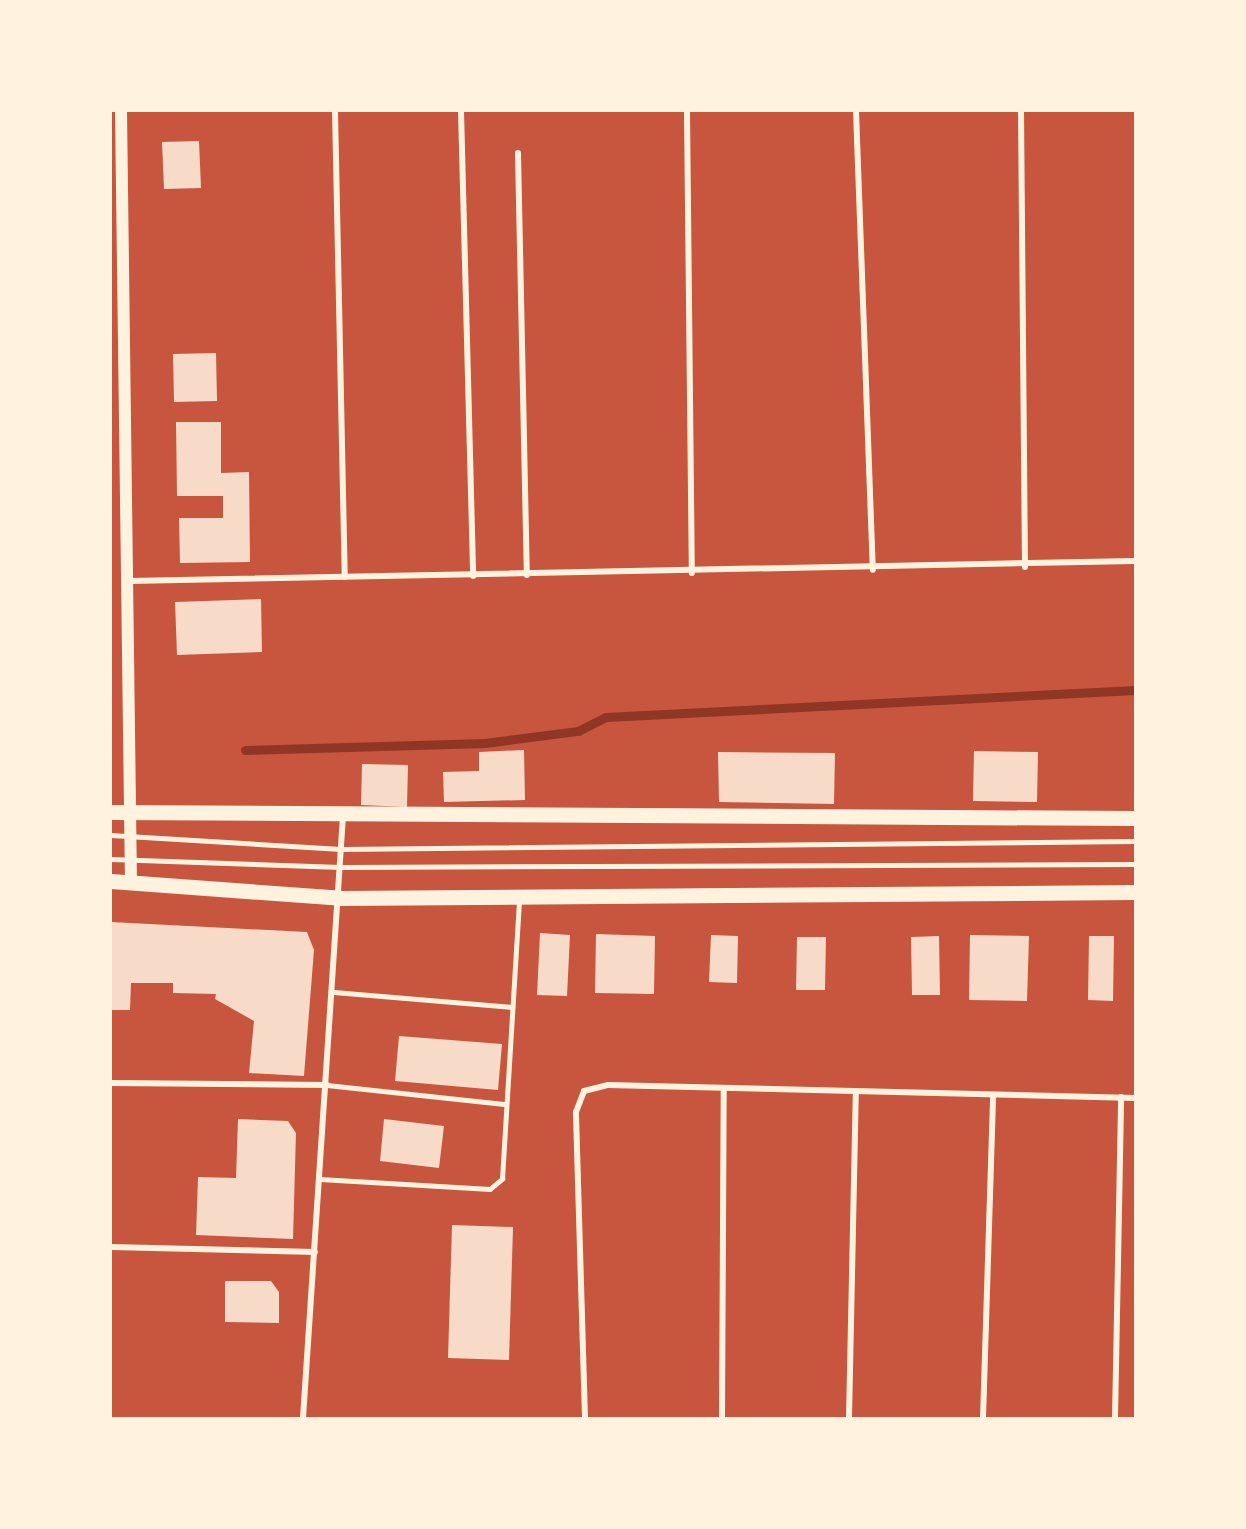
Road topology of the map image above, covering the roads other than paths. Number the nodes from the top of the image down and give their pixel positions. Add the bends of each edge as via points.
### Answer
1 (121, 111) edge
2 (334, 111) edge
3 (461, 111) edge
4 (687, 111) edge
5 (856, 111) edge
6 (1021, 111) edge
7 (518, 153) dead end
8 (1135, 561) edge
9 (1025, 567) junction
10 (873, 570) junction
11 (692, 573) junction
12 (527, 575) junction
13 (473, 576) junction
14 (345, 577) junction
15 (129, 580) junction
16 (111, 813) edge
17 (133, 815) junction
18 (343, 816) junction
19 (1135, 818) edge
20 (111, 836) edge
21 (133, 838) junction
22 (1135, 841) edge
23 (341, 849) junction
24 (111, 860) edge
25 (132, 861) junction
26 (1135, 864) edge
27 (341, 867) junction
28 (111, 881) edge
29 (131, 882) junction
30 (1135, 892) edge
31 (519, 897) junction
32 (340, 898) junction
33 (333, 992) junction
34 (512, 1007) junction
35 (111, 1083) edge
36 (327, 1085) junction
37 (724, 1088) junction
38 (856, 1092) junction
39 (993, 1095) junction
40 (1121, 1097) junction
41 (1135, 1098) edge
42 (506, 1104) junction
43 (320, 1179) junction
44 (111, 1247) edge
45 (315, 1252) junction
46 (303, 1418) edge
47 (585, 1418) edge
48 (722, 1418) edge
49 (849, 1418) edge
50 (983, 1418) edge
51 (1115, 1418) edge

1 - 15 main road
2 - 14 street
3 - 13 street
4 - 11 street
5 - 10 street
6 - 9 street
7 - 12 street
8 - 9 street
9 - 10 street
10 - 11 street
11 - 12 street
12 - 13 street
13 - 14 street
14 - 15 street
15 - 17 main road
16 - 17 main road
17 - 18 main road
17 - 21 main road
18 - 19 main road
18 - 23 street
20 - 21 lane
21 - 23 lane
21 - 25 main road
22 - 23 lane
23 - 27 street
24 - 25 lane
25 - 27 lane
25 - 29 main road
26 - 27 lane
27 - 32 street
28 - 29 main road
29 - 32 main road
30 - 31 main road
31 - 32 main road
31 - 34 lane
32 - 33 street
33 - 34 lane
33 - 36 street
34 - 42 lane
35 - 36 street
36 - 42 lane
36 - 43 street
37 - 38 street
37 - 47 street via 608,1085 584,1091 576,1112
37 - 48 street
38 - 39 street
38 - 49 street
39 - 40 street
39 - 50 street
40 - 41 street
40 - 51 street
42 - 43 lane via 502,1179 490,1189
43 - 45 street
44 - 45 street
45 - 46 street

